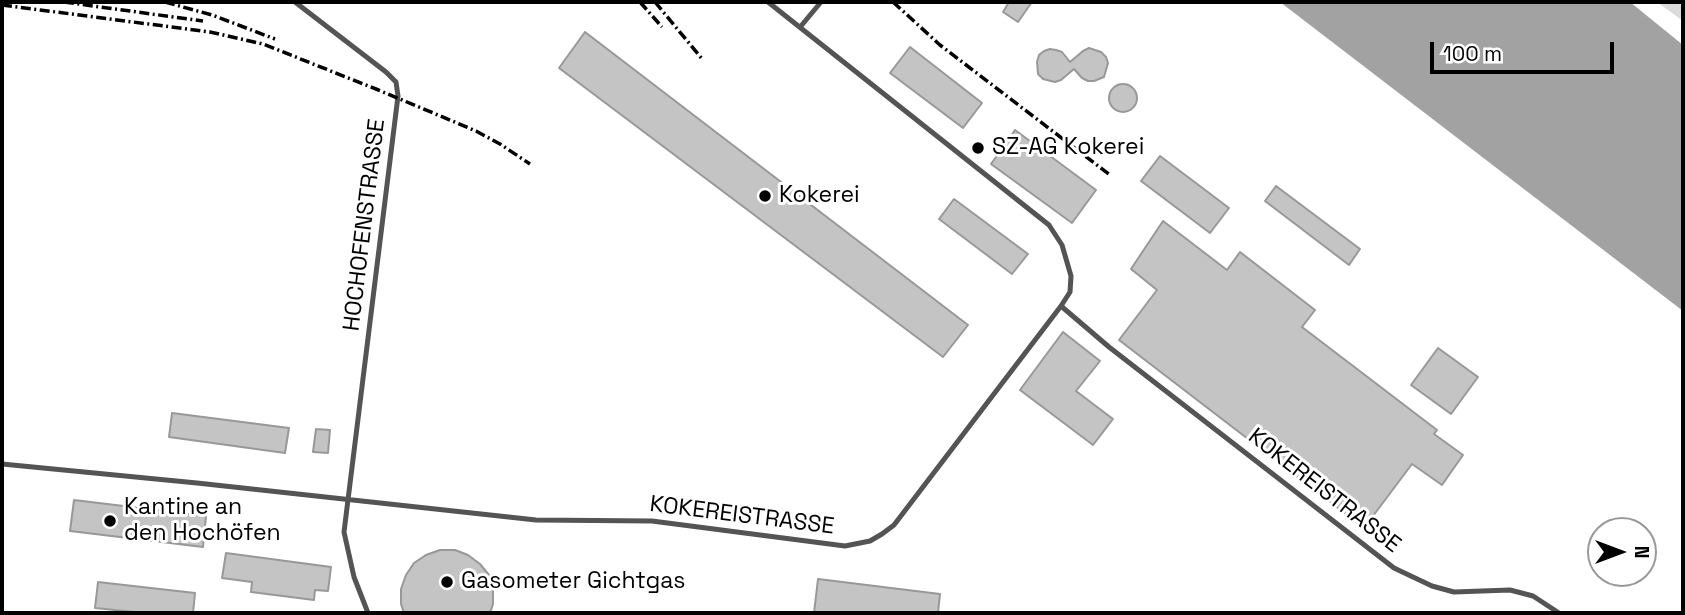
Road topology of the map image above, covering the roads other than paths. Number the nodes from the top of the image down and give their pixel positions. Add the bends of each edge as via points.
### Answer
1 (295, 2) edge
2 (768, 2) edge
3 (821, 2) edge
4 (801, 26) junction
5 (1061, 306) junction
6 (2, 464) edge
7 (348, 500) junction
8 (368, 613) edge
9 (1559, 613) edge

1 - 7 lane, HOCHOFENSTRASSE via 386,72 396,82 398,96
2 - 4 lane, KOKEREISTRASSE
3 - 4 lane
4 - 5 lane, KOKEREISTRASSE via 1049,225 1062,245 1071,276 1070,292
5 - 7 lane, KOKEREISTRASSE via 894,525 870,541 845,546 652,521 536,520
5 - 9 lane, KOKEREISTRASSE via 1394,568 1454,592 1510,590 1533,596
6 - 7 lane
7 - 8 lane, HOCHOFENSTRASSE via 344,532

